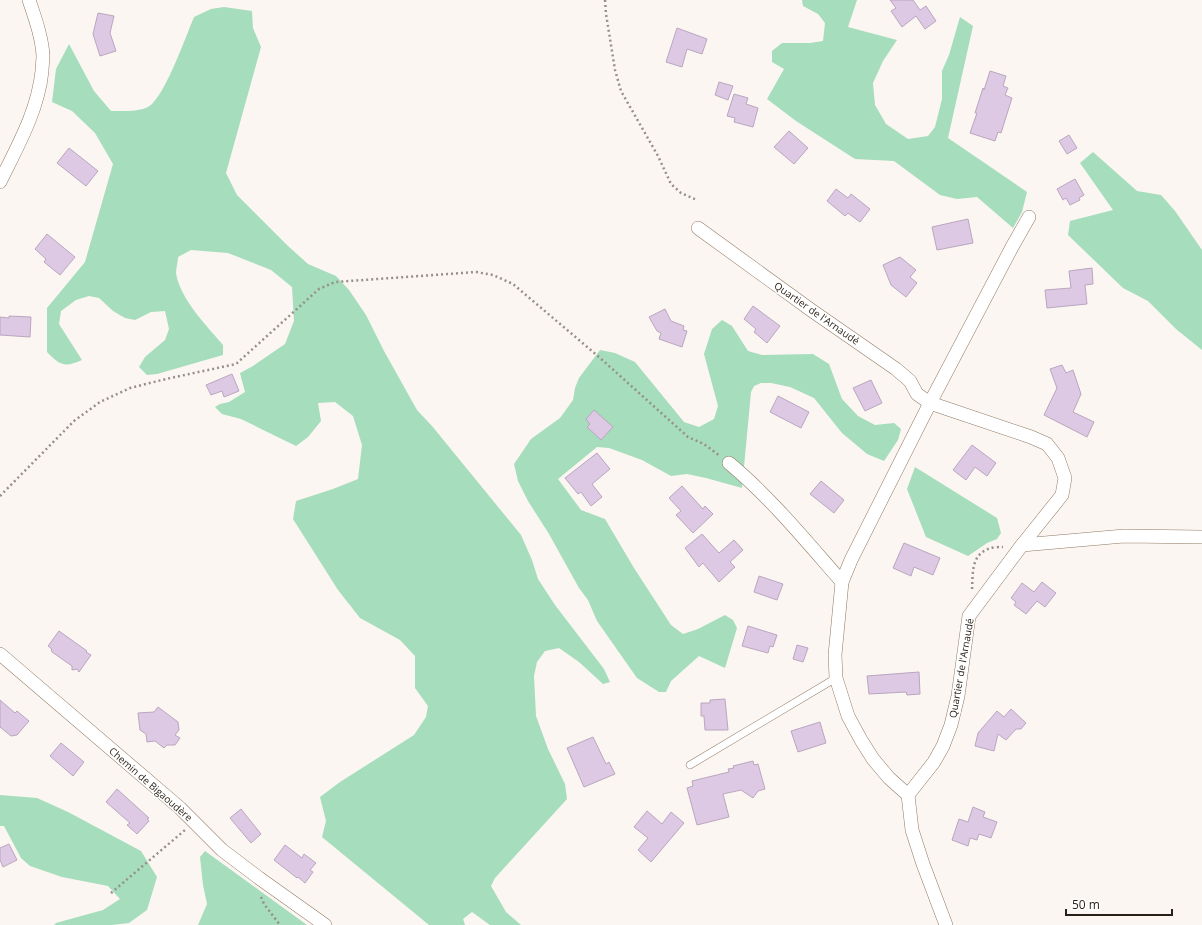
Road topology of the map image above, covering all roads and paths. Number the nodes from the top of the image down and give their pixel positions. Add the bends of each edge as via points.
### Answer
1 (29, 0) edge
2 (605, 0) edge
3 (0, 182) edge
4 (697, 200) dead end
5 (1029, 217) dead end
6 (698, 228) dead end
7 (930, 403) junction
8 (729, 463) joint
9 (0, 496) edge
10 (1202, 537) edge
11 (1022, 545) junction
12 (842, 582) junction
13 (971, 593) dead end
14 (0, 654) edge
15 (836, 678) junction
16 (690, 765) dead end
17 (908, 795) junction
18 (194, 822) junction
19 (259, 878) junction
20 (111, 894) dead end
21 (280, 925) edge
22 (325, 925) edge
23 (946, 925) edge

1 - 3 street via 43,57 41,77 28,123
2 - 4 path via 615,70 622,91 671,184 681,193
5 - 7 street
6 - 7 street, Quartier de l'Arnaudé via 896,369 910,381 917,394
7 - 11 street, Quartier de l'Arnaudé via 1031,437 1047,444 1058,458 1064,478 1062,495
7 - 12 street
8 - 9 path via 704,444 688,437 513,284 493,275 476,272 335,282 319,289 236,364 130,388 100,402 74,421
8 - 12 street via 750,480
10 - 11 street via 1124,536
11 - 13 path via 989,548 978,555 974,564
11 - 17 street, Quartier de l'Arnaudé via 969,616 958,696 951,725 937,756
12 - 15 street via 835,655
14 - 18 street, Chemin de Bigaoudère
15 - 16 lane
15 - 17 street via 848,716 873,760
17 - 23 street via 912,830
18 - 19 street, Chemin de Bigaoudère via 222,850
18 - 20 path
19 - 21 path via 264,904
19 - 22 street, Chemin de Bigaoudère

